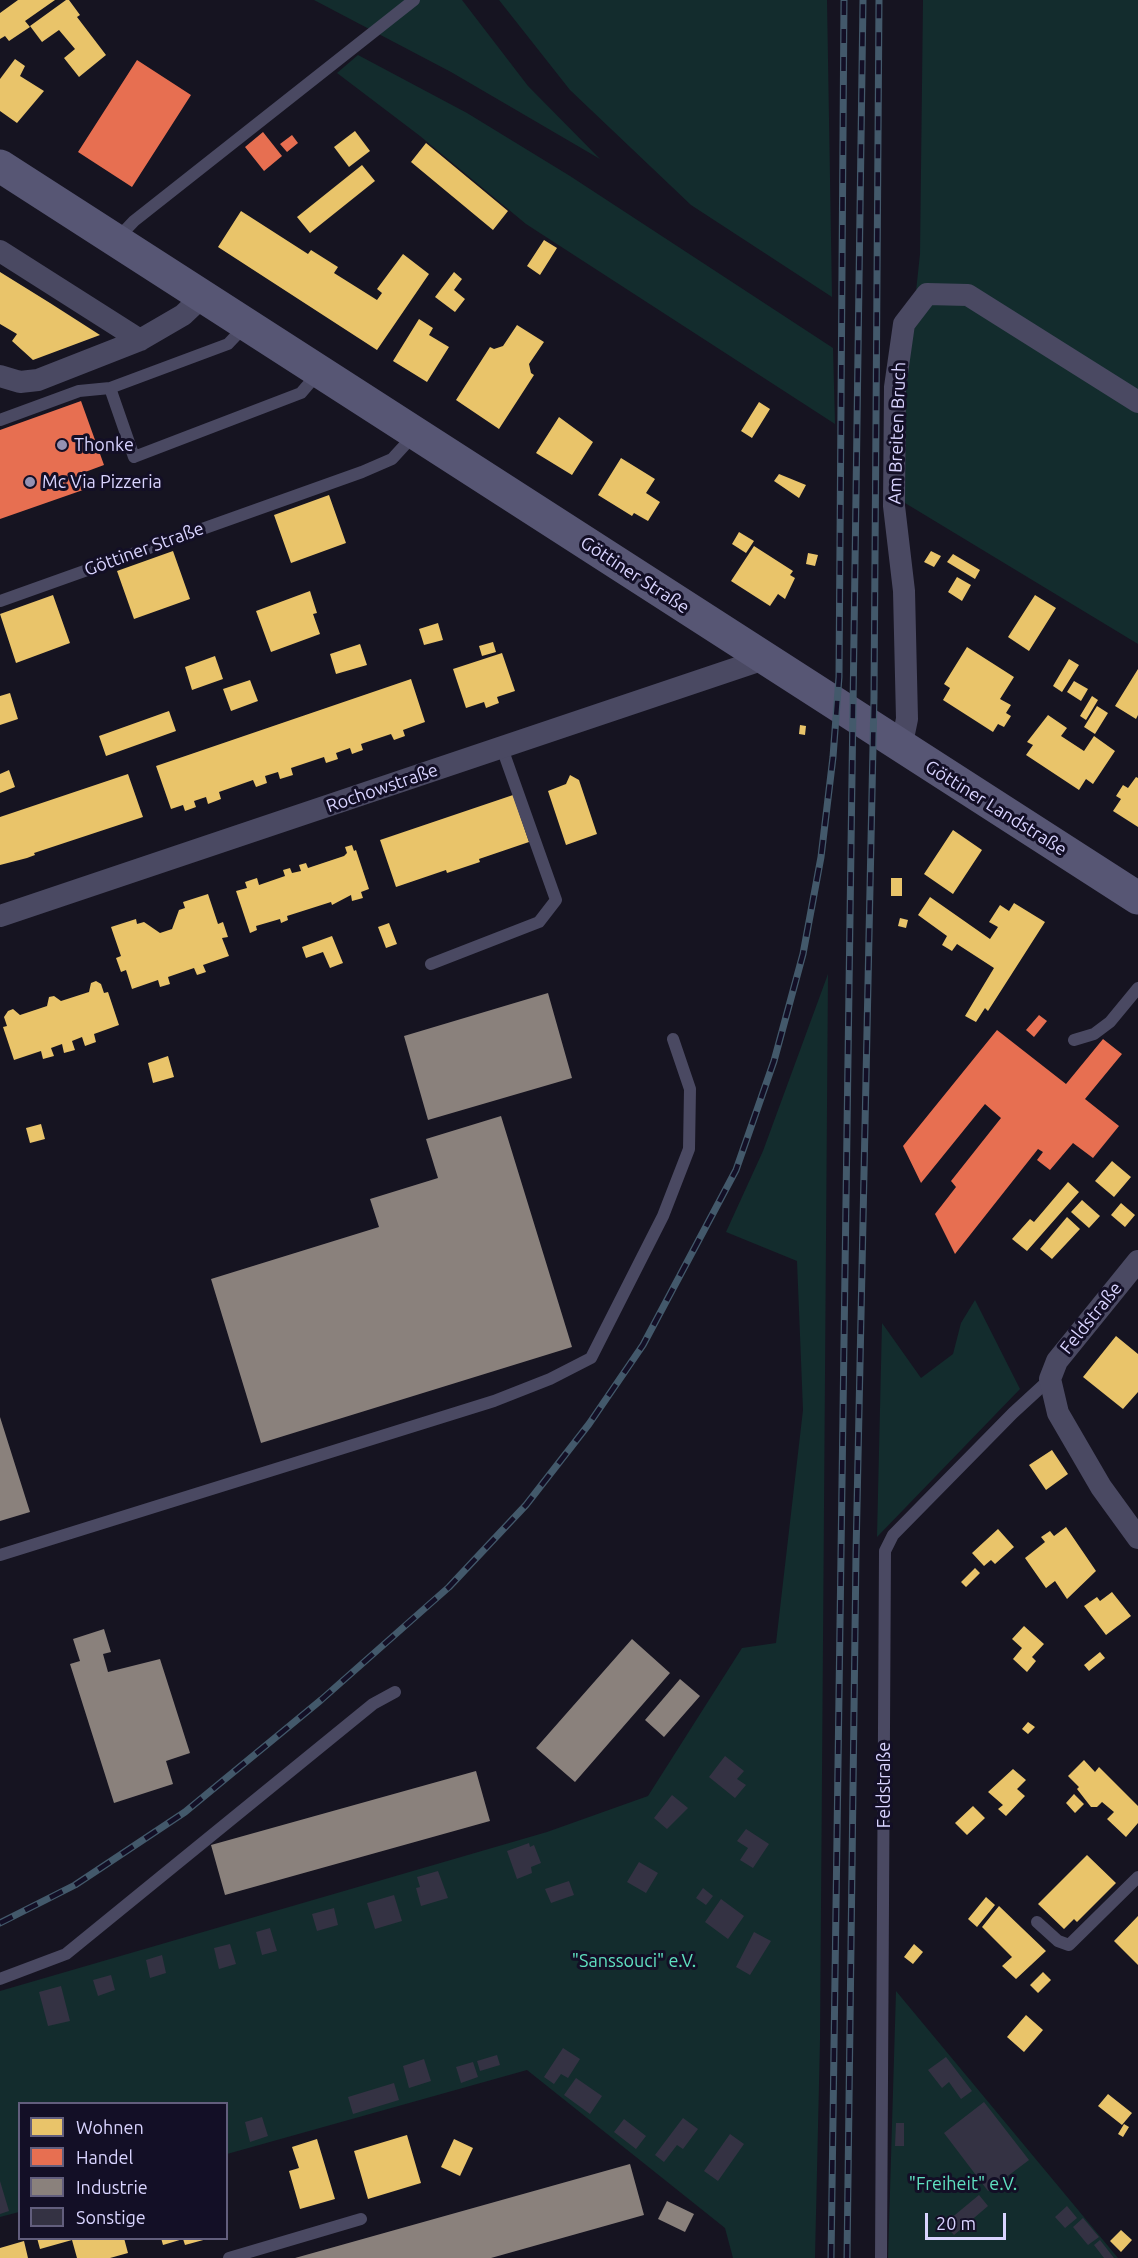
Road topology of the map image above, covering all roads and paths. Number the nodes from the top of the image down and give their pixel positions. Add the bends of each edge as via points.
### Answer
1 (414, 0) edge
2 (0, 166) edge
3 (115, 241) junction
4 (0, 251) edge
5 (202, 297) junction
6 (246, 326) junction
7 (140, 340) junction
8 (319, 372) junction
9 (0, 376) edge
10 (110, 388) junction
11 (1138, 402) edge
12 (0, 420) edge
13 (415, 435) junction
14 (0, 601) edge
15 (764, 659) junction
16 (854, 717) joint
17 (502, 748) junction
18 (901, 748) junction
19 (1138, 898) edge
20 (0, 916) edge
21 (431, 964) dead end
22 (1138, 988) edge
23 (673, 1039) dead end
24 (1074, 1040) dead end
25 (1138, 1261) edge
26 (1050, 1379) junction
27 (1138, 1538) edge
28 (0, 1555) edge
29 (395, 1692) dead end
30 (1138, 1877) edge
31 (1037, 1922) dead end
32 (0, 1979) edge
33 (361, 2219) dead end
34 (229, 2258) edge
35 (881, 2258) edge

1 - 3 lane via 134,221
2 - 3 street, Göttiner Straße
3 - 5 street, Göttiner Straße
4 - 7 street
5 - 6 street, Göttiner Straße
5 - 7 street via 183,315
6 - 8 street, Göttiner Straße
6 - 10 lane via 228,344
7 - 9 street via 38,380 20,382
8 - 10 lane via 300,393 134,457
8 - 13 street, Göttiner Straße
10 - 12 lane via 79,392
11 - 18 street, Am Breiten Bruch via 968,296 927,294 904,324 895,387 894,506 904,591 907,719
13 - 14 lane, Göttiner Straße via 392,459 362,472
13 - 15 street, Göttiner Straße
15 - 16 street, Göttiner Straße
15 - 17 street, Rochowstraße
16 - 18 street, Göttiner Landstraße
17 - 20 street, Rochowstraße
17 - 21 lane via 556,900 539,922
18 - 19 street, Göttiner Landstraße
22 - 24 lane via 1110,1022 1094,1034
23 - 28 lane via 690,1089 689,1149 663,1216 591,1358 494,1401
25 - 26 street, Feldstraße via 1057,1360
26 - 27 street via 1058,1413 1101,1487
26 - 35 lane, Feldstraße via 893,1535 885,1551
29 - 32 lane via 373,1704 66,1954
30 - 31 lane via 1069,1945 1058,1941
33 - 34 lane

